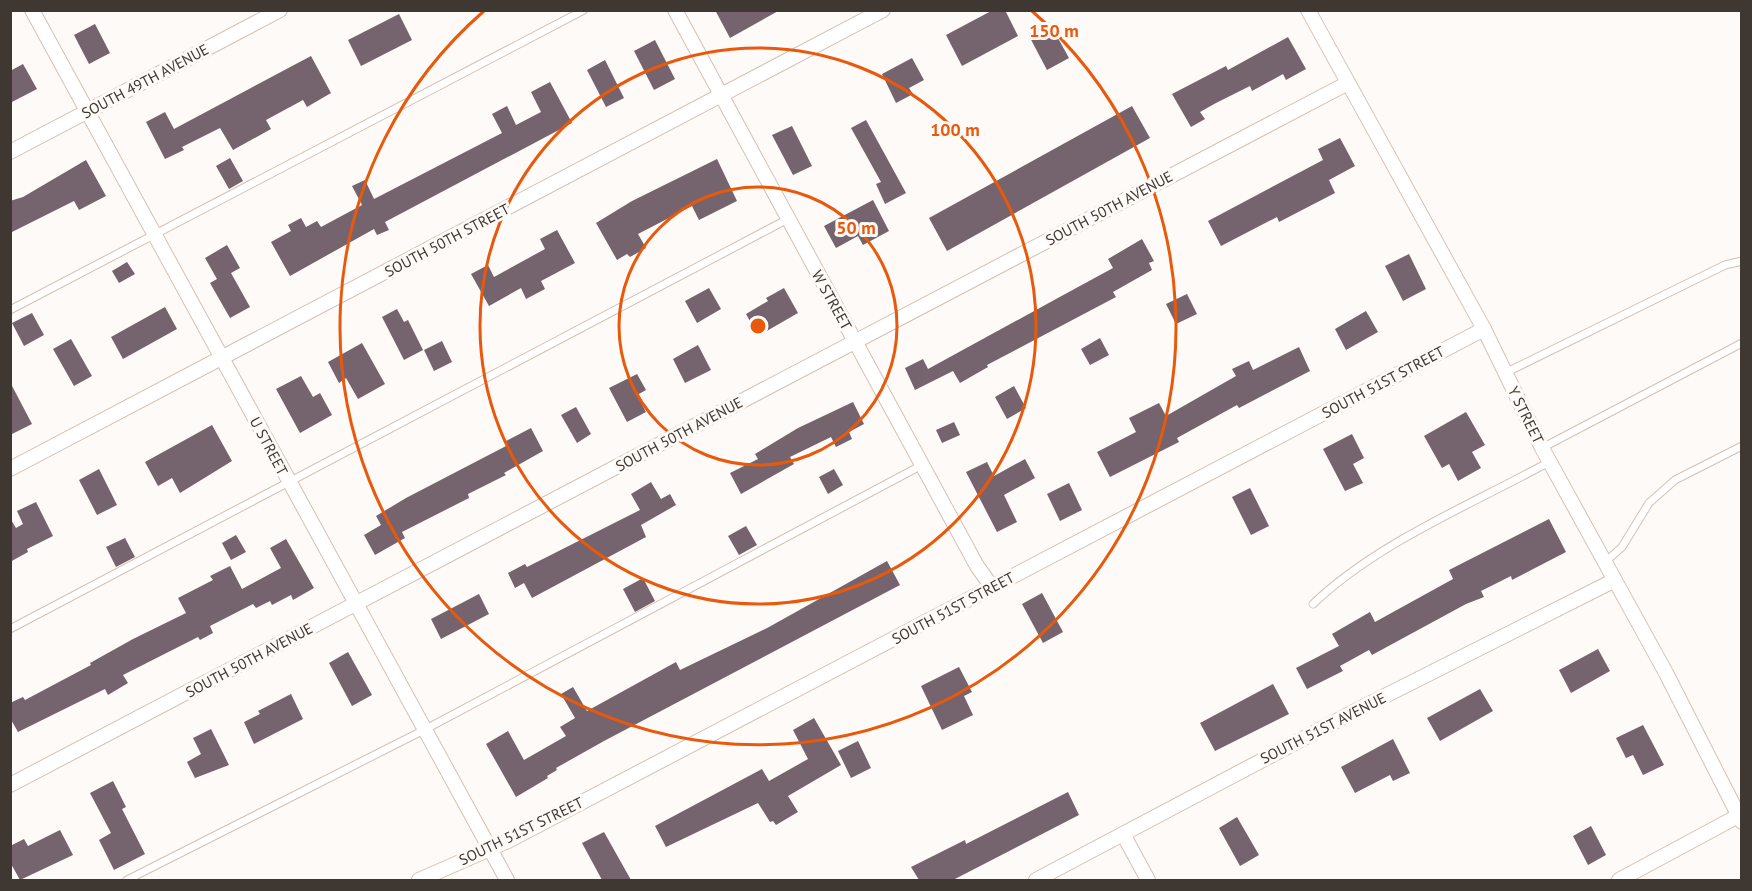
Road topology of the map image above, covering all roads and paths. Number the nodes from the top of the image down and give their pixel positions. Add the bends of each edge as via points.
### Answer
1 (32, 10) edge
2 (280, 10) edge
3 (584, 10) edge
4 (675, 10) edge
5 (883, 10) edge
6 (1308, 10) edge
7 (1348, 83) junction
8 (720, 96) junction
9 (87, 111) junction
10 (10, 152) edge
11 (788, 219) junction
12 (154, 235) junction
13 (1742, 261) edge
14 (10, 310) edge
15 (1484, 329) junction
16 (855, 342) junction
17 (1742, 343) edge
18 (221, 359) junction
19 (1505, 373) junction
20 (1742, 446) edge
21 (1542, 448) junction
22 (1549, 462) junction
23 (923, 464) junction
24 (10, 469) edge
25 (288, 483) junction
26 (1604, 563) junction
27 (1613, 581) junction
28 (992, 587) junction
29 (1313, 604) dead end
30 (355, 605) junction
31 (10, 629) edge
32 (424, 730) junction
33 (10, 785) edge
34 (1740, 819) edge
35 (1123, 834) junction
36 (490, 848) junction
37 (127, 880) edge
38 (419, 880) edge
39 (507, 880) edge
40 (1036, 880) edge
41 (1148, 880) edge
42 (1619, 880) edge

1 - 9 street, U STREET
2 - 9 street, SOUTH 49TH AVENUE
3 - 12 lane
4 - 8 street, W STREET
5 - 8 street, SOUTH 50TH STREET
6 - 7 street, Y STREET
7 - 15 street, Y STREET
7 - 16 street, SOUTH 50TH AVENUE
8 - 11 street, W STREET
8 - 18 street, SOUTH 50TH STREET
9 - 10 street, SOUTH 49TH AVENUE
9 - 12 street, U STREET
11 - 16 street, W STREET
11 - 25 lane
12 - 14 lane
12 - 18 street, U STREET
13 - 19 lane via 1725,265
15 - 19 street, Y STREET
15 - 28 street, SOUTH 51ST STREET
16 - 23 street, W STREET
16 - 30 street, SOUTH 50TH AVENUE
17 - 21 lane
18 - 24 street, SOUTH 50TH STREET
18 - 25 street, U STREET
19 - 21 street, Y STREET
20 - 26 lane via 1675,480 1657,495 1622,547
21 - 22 street, Y STREET
22 - 26 street, Y STREET
22 - 29 lane via 1370,559
23 - 28 street, W STREET
23 - 32 lane
25 - 30 street, U STREET
25 - 31 lane
26 - 27 street, Y STREET
27 - 34 street, Y STREET via 1666,673
27 - 35 street, SOUTH 51ST AVENUE
28 - 36 street, SOUTH 51ST STREET
30 - 32 street, U STREET
30 - 33 street, SOUTH 50TH AVENUE
32 - 36 street, U STREET
32 - 37 lane
34 - 42 street
35 - 40 street, SOUTH 51ST AVENUE
35 - 41 street
36 - 38 street, SOUTH 51ST STREET
36 - 39 street, U STREET

